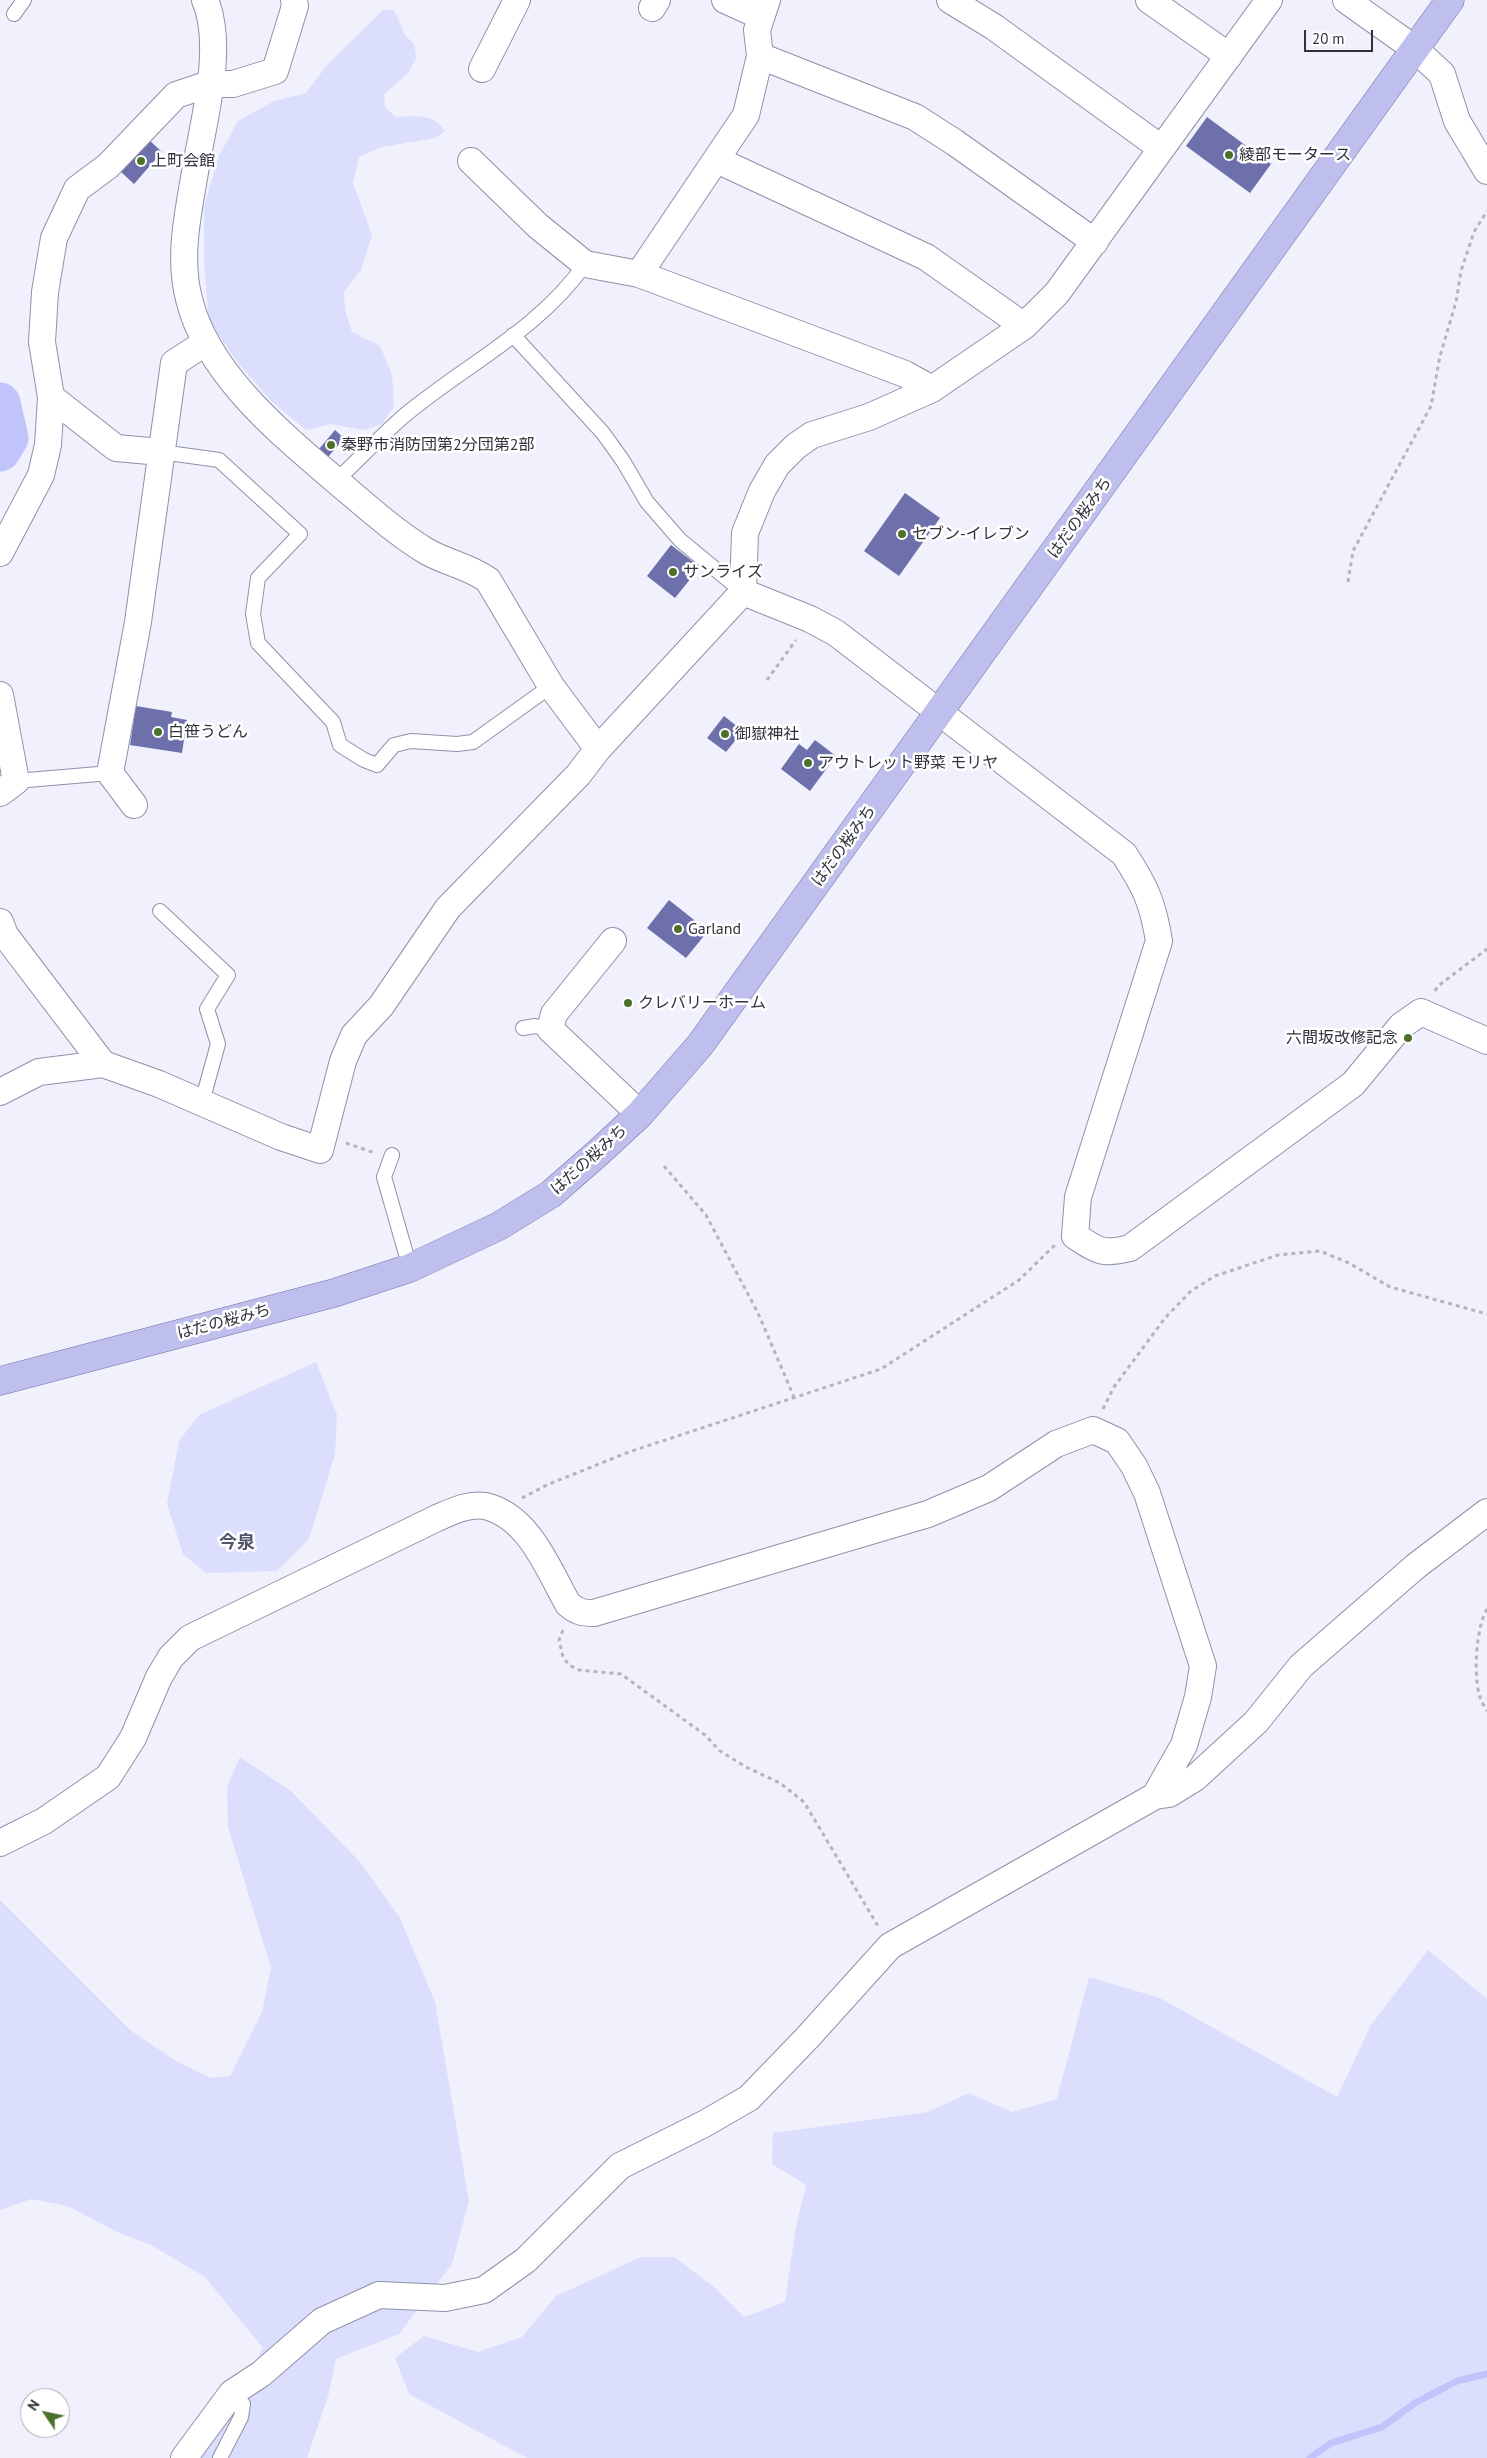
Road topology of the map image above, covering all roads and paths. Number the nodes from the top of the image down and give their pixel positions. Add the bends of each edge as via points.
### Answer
1 (24, 0) edge
2 (205, 0) edge
3 (294, 0) edge
4 (517, 0) edge
5 (725, 0) edge
6 (950, 0) edge
7 (1149, 0) edge
8 (1269, 0) edge
9 (1346, 0) edge
10 (1450, 0) edge
11 (763, 8) edge
12 (14, 14) dead end
13 (1415, 49) junction
14 (760, 56) junction
15 (1229, 56) junction
16 (482, 69) dead end
17 (210, 84) junction
18 (1161, 148) junction
19 (717, 160) junction
20 (471, 161) dead end
21 (1487, 171) edge
22 (1487, 212) edge
23 (1094, 242) junction
24 (585, 264) junction
25 (639, 274) junction
26 (1024, 326) junction
27 (513, 335) junction
28 (205, 343) junction
29 (932, 389) junction
30 (51, 397) junction
31 (161, 452) junction
32 (336, 481) junction
33 (0, 553) edge
34 (1348, 582) dead end
35 (743, 592) junction
36 (810, 619) junction
37 (767, 680) dead end
38 (551, 686) junction
39 (0, 695) edge
40 (940, 712) junction
41 (598, 749) junction
42 (110, 774) junction
43 (8, 787) edge
44 (134, 806) dead end
45 (160, 912) dead end
46 (0, 922) edge
47 (612, 940) dead end
48 (1487, 949) edge
49 (1421, 1012) junction
50 (523, 1028) dead end
51 (550, 1029) junction
52 (1487, 1041) edge
53 (103, 1064) junction
54 (0, 1092) edge
55 (202, 1102) junction
56 (640, 1114) junction
57 (324, 1136) junction
58 (391, 1156) joint
59 (664, 1166) dead end
60 (1074, 1228) junction
61 (410, 1268) junction
62 (1487, 1314) edge
63 (0, 1381) edge
64 (794, 1396) junction
65 (1093, 1430) junction
66 (496, 1512) junction
67 (1487, 1512) edge
68 (1487, 1609) edge
69 (575, 1610) junction
70 (1487, 1711) edge
71 (1155, 1796) junction
72 (0, 1843) edge
73 (890, 1946) junction
74 (232, 2392) junction
75 (184, 2458) edge
76 (220, 2458) edge

1 - 12 lane
2 - 17 street via 214,38
3 - 17 street via 295,6 275,71 233,84
4 - 16 street
5 - 11 street
6 - 18 street via 994,27
7 - 15 street
8 - 15 street
9 - 13 street
10 - 13 main road, はだの桜みち
11 - 14 street via 757,30
13 - 21 street via 1442,74 1456,121
13 - 40 main road, はだの桜みち
14 - 19 street via 746,115
14 - 23 street via 915,117
15 - 18 street
17 - 28 street via 185,229 183,262 189,300
17 - 30 street via 176,95 108,166 77,189 66,209 54,238 45,292 42,342
18 - 23 street
19 - 25 street
19 - 26 street via 926,257
20 - 24 street via 538,226
22 - 34 path via 1474,232 1461,271 1431,406 1353,551
23 - 26 street via 1057,293
24 - 25 street
24 - 27 lane via 569,288
25 - 29 street via 906,374
26 - 29 street
27 - 32 lane via 406,415
27 - 35 lane via 603,433 647,502 680,540
28 - 31 street via 174,363
28 - 32 street via 249,400 291,443
29 - 35 street via 869,417 812,435 777,465 762,491 746,533
30 - 31 street via 116,448
30 - 33 street via 48,445 41,475
31 - 38 lane via 219,460 300,534 258,578 253,614 258,643 333,722 340,745 364,760 377,765 394,744 411,741 473,742
31 - 42 street via 138,622
32 - 38 street via 357,501 428,552 472,569 488,580
35 - 36 street
35 - 41 street
36 - 37 path
36 - 40 street via 836,633
38 - 41 street
39 - 43 street
40 - 56 main road, はだの桜みち via 700,1045
40 - 60 street via 1124,854 1144,883 1154,912 1159,941 1078,1198
41 - 57 street via 578,775 448,908 381,1006 354,1035
42 - 43 lane
42 - 44 street
45 - 55 lane via 228,975 207,1009 218,1044
46 - 53 street via 5,935
47 - 51 street via 554,1014
48 - 49 path via 1438,986
49 - 52 street
49 - 60 street via 1401,1026 1353,1084 1130,1248 1110,1253 1093,1248 1074,1236
50 - 51 lane
51 - 56 street
53 - 54 street via 39,1072
53 - 55 street
55 - 57 street via 281,1138 320,1150
56 - 61 main road, はだの桜みち via 551,1194 499,1226
57 - 58 path
58 - 61 lane via 384,1178
59 - 64 path via 706,1215 758,1313
60 - 64 path via 1019,1280 881,1370
61 - 63 main road, はだの桜みち via 334,1293
62 - 65 path via 1390,1287 1350,1263 1320,1251 1278,1255 1215,1276 1191,1292 1165,1318 1114,1387
64 - 66 path via 629,1452 549,1484
65 - 69 street via 1056,1444 989,1488 928,1514 594,1613
65 - 71 street via 1117,1441 1147,1492 1203,1666 1184,1745
66 - 69 street via 528,1533 568,1604
66 - 72 street via 485,1506 461,1508 190,1638 159,1677 133,1738 108,1777 44,1821
67 - 71 street via 1416,1566 1302,1666 1256,1722 1195,1778 1169,1794
68 - 70 path via 1478,1635 1478,1674 1479,1697
69 - 73 path via 559,1640 562,1657 569,1666 621,1674 704,1735 720,1751 780,1783 804,1802
71 - 73 street
73 - 74 street via 749,2098 620,2166 526,2260 484,2290 445,2298 379,2295 322,2321 261,2374
74 - 75 street
74 - 76 lane via 243,2404 241,2417

